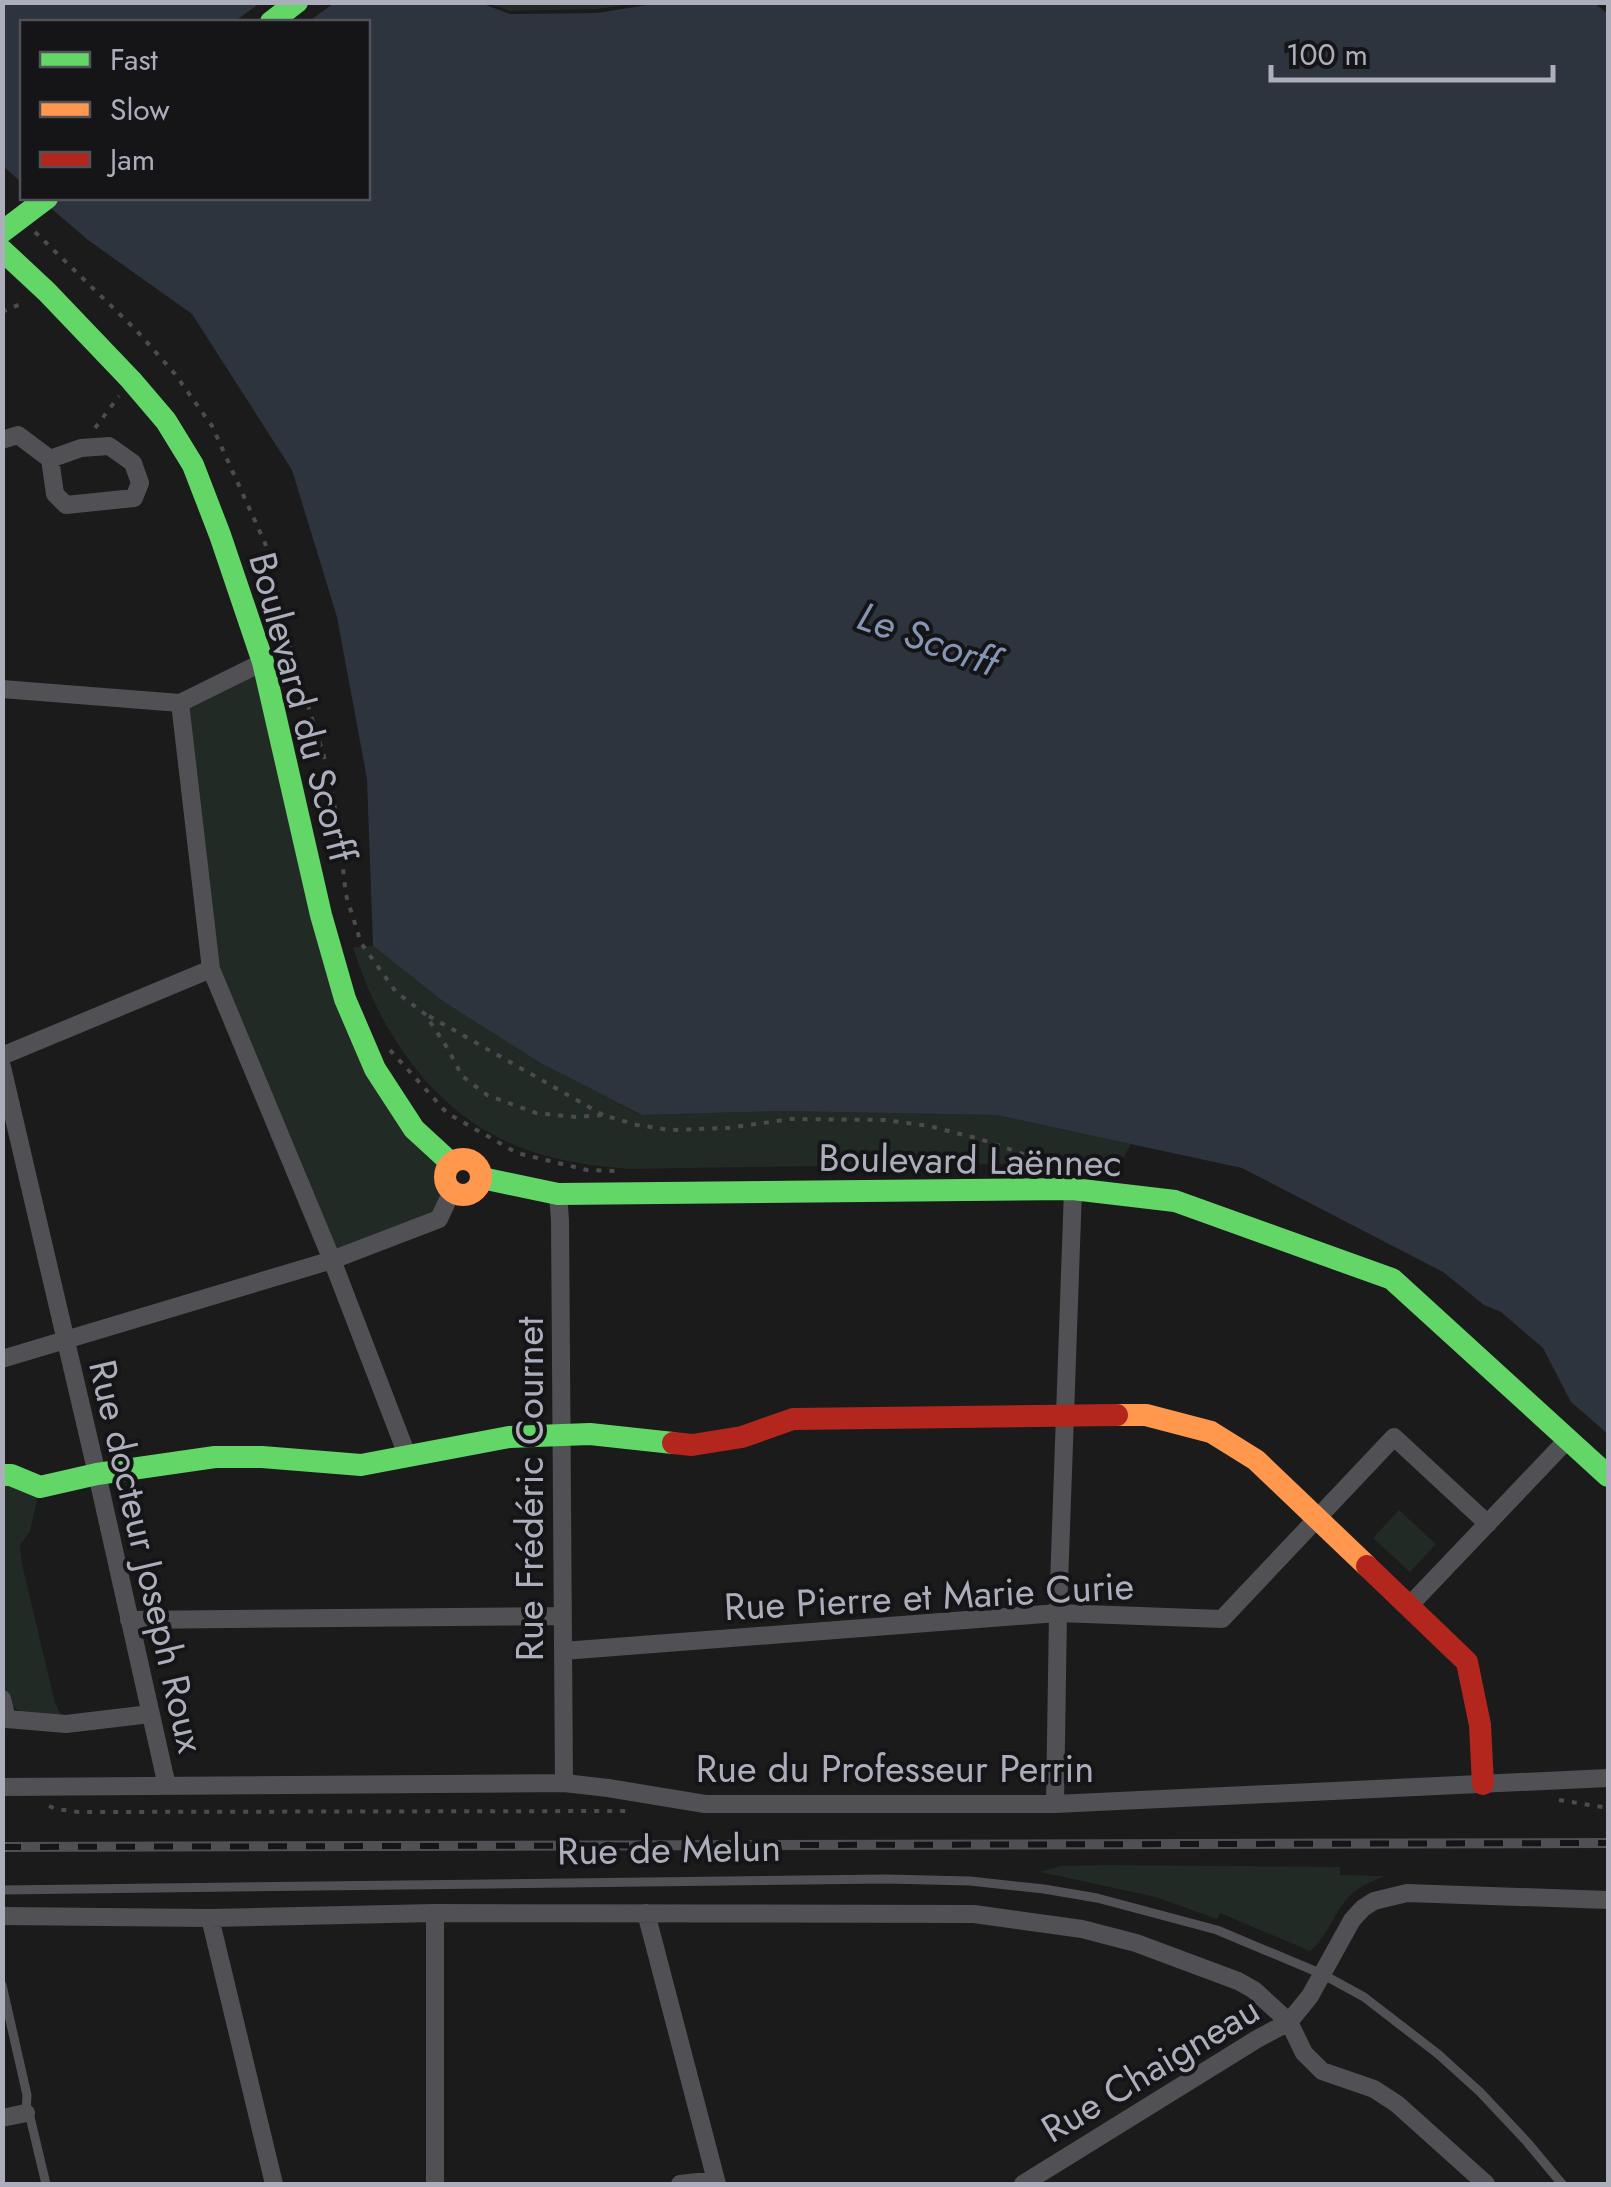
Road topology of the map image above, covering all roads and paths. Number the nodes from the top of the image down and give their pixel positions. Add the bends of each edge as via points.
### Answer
1 (297, 2) edge
2 (274, 20) edge
3 (44, 200) edge
4 (30, 228) dead end
5 (2, 232) edge
6 (2, 250) edge
7 (132, 380) junction
8 (100, 421) dead end
9 (2, 440) edge
10 (50, 459) junction
11 (263, 662) junction
12 (2, 689) edge
13 (180, 703) junction
14 (211, 968) junction
15 (425, 1014) junction
16 (388, 1048) dead end
17 (2, 1056) edge
18 (2, 1068) edge
19 (603, 1115) junction
20 (451, 1163) junction
21 (627, 1172) dead end
22 (482, 1178) junction
23 (1074, 1181) junction
24 (452, 1191) junction
25 (558, 1194) junction
26 (332, 1260) junction
27 (64, 1340) junction
28 (2, 1359) edge
29 (1064, 1416) junction
30 (560, 1436) junction
31 (1568, 1439) junction
32 (407, 1455) junction
33 (97, 1474) junction
34 (2, 1475) edge
35 (1608, 1476) edge
36 (1317, 1518) junction
37 (1488, 1524) junction
38 (1410, 1606) junction
39 (1058, 1613) junction
40 (562, 1616) junction
41 (129, 1620) junction
42 (562, 1651) junction
43 (2, 1699) edge
44 (150, 1714) junction
45 (1608, 1778) edge
46 (1552, 1781) junction
47 (564, 1783) junction
48 (1483, 1784) junction
49 (167, 1786) junction
50 (2, 1787) edge
51 (44, 1787) junction
52 (1055, 1804) junction
53 (1608, 1808) edge
54 (587, 1812) dead end
55 (2, 1890) edge
56 (1608, 1900) edge
57 (646, 1912) junction
58 (436, 1913) junction
59 (2, 1916) edge
60 (210, 1918) junction
61 (1322, 1974) junction
62 (2, 1985) edge
63 (1289, 2022) junction
64 (26, 2113) junction
65 (2, 2118) edge
66 (716, 2182) edge
67 (46, 2184) edge
68 (274, 2184) edge
69 (434, 2184) edge
70 (680, 2184) edge
71 (1024, 2184) edge
72 (1486, 2184) edge
73 (1562, 2184) edge

1 - 2 main road
3 - 5 main road, bridge
4 - 15 path via 136,330 212,426 265,543 326,763 346,895 361,943 396,992
6 - 7 main road, Boulevard du Scorff
7 - 8 path
7 - 11 main road, Boulevard du Scorff via 193,465
9 - 10 street via 18,436
10 - 10 street via 54,494 66,505 134,498 140,483 133,462 109,446
11 - 13 street
11 - 20 main road, Boulevard du Scorff via 345,999 375,1069 414,1129
12 - 13 street
13 - 14 street
14 - 17 street
14 - 26 street
15 - 19 path
15 - 19 path via 462,1076 487,1095 536,1113
16 - 21 path via 447,1113 517,1153
18 - 27 street, Rue docteur Joseph Roux
19 - 23 path via 670,1130 791,1119 929,1126 1091,1171
20 - 22 main road via 468,1158
20 - 24 main road via 445,1177
22 - 24 main road via 471,1194
22 - 25 main road, Boulevard Laënnec
23 - 25 main road, Boulevard Laënnec
23 - 29 street
23 - 31 main road, Boulevard Laënnec via 1175,1200 1392,1279
24 - 26 street via 439,1219
25 - 30 street, Rue Frédéric Cournet
26 - 27 street
26 - 32 street
27 - 28 street
27 - 33 street, Rue docteur Joseph Roux
29 - 30 main road via 793,1420 692,1446
29 - 36 main road via 1146,1415 1210,1432 1256,1460
29 - 39 street
30 - 32 main road via 508,1436
30 - 40 street, Rue Frédéric Cournet
31 - 35 main road, Boulevard Laënnec
31 - 37 street
32 - 33 main road via 362,1465 215,1457
33 - 34 main road via 40,1487
33 - 41 street, Rue docteur Joseph Roux
36 - 37 street, Rue Pierre et Marie Curie via 1394,1438
36 - 38 main road
36 - 39 street, Rue Pierre et Marie Curie via 1222,1618
37 - 38 street
38 - 48 main road via 1467,1662
39 - 42 street, Rue Pierre et Marie Curie
39 - 52 street
40 - 41 street
40 - 42 street, Rue Frédéric Cournet
41 - 44 street, Rue docteur Joseph Roux
42 - 47 street, Rue Frédéric Cournet
43 - 44 street via 7,1719 66,1724
44 - 49 street, Rue docteur Joseph Roux
45 - 46 street, Rue du Professeur Perrin
46 - 48 street, Rue du Professeur Perrin
46 - 53 path via 1554,1799
47 - 49 street, Rue du Professeur Perrin
47 - 52 street, Rue du Professeur Perrin via 705,1804
48 - 52 street, Rue du Professeur Perrin
49 - 51 street, Rue du Professeur Perrin
50 - 51 street, Rue du Professeur Perrin
51 - 54 path via 48,1805 79,1812
55 - 61 lane, Rue de Melun via 970,1881 1154,1911
56 - 61 street, Rue Chaigneau via 1388,1896 1362,1908
57 - 58 street, Rue de Melun
57 - 63 street, Rue de Melun via 974,1914 1082,1929 1238,1981
57 - 66 street
58 - 60 street, Rue de Melun
58 - 69 street
59 - 60 street, Rue de Melun
60 - 68 street
61 - 63 street, Rue Chaigneau
61 - 73 lane, Rue de Melun via 1438,2054
62 - 64 lane
63 - 71 street, Rue Chaigneau
63 - 72 street, Rue de Melun via 1304,2054 1322,2071 1386,2096
64 - 65 street
64 - 67 lane
66 - 70 street

